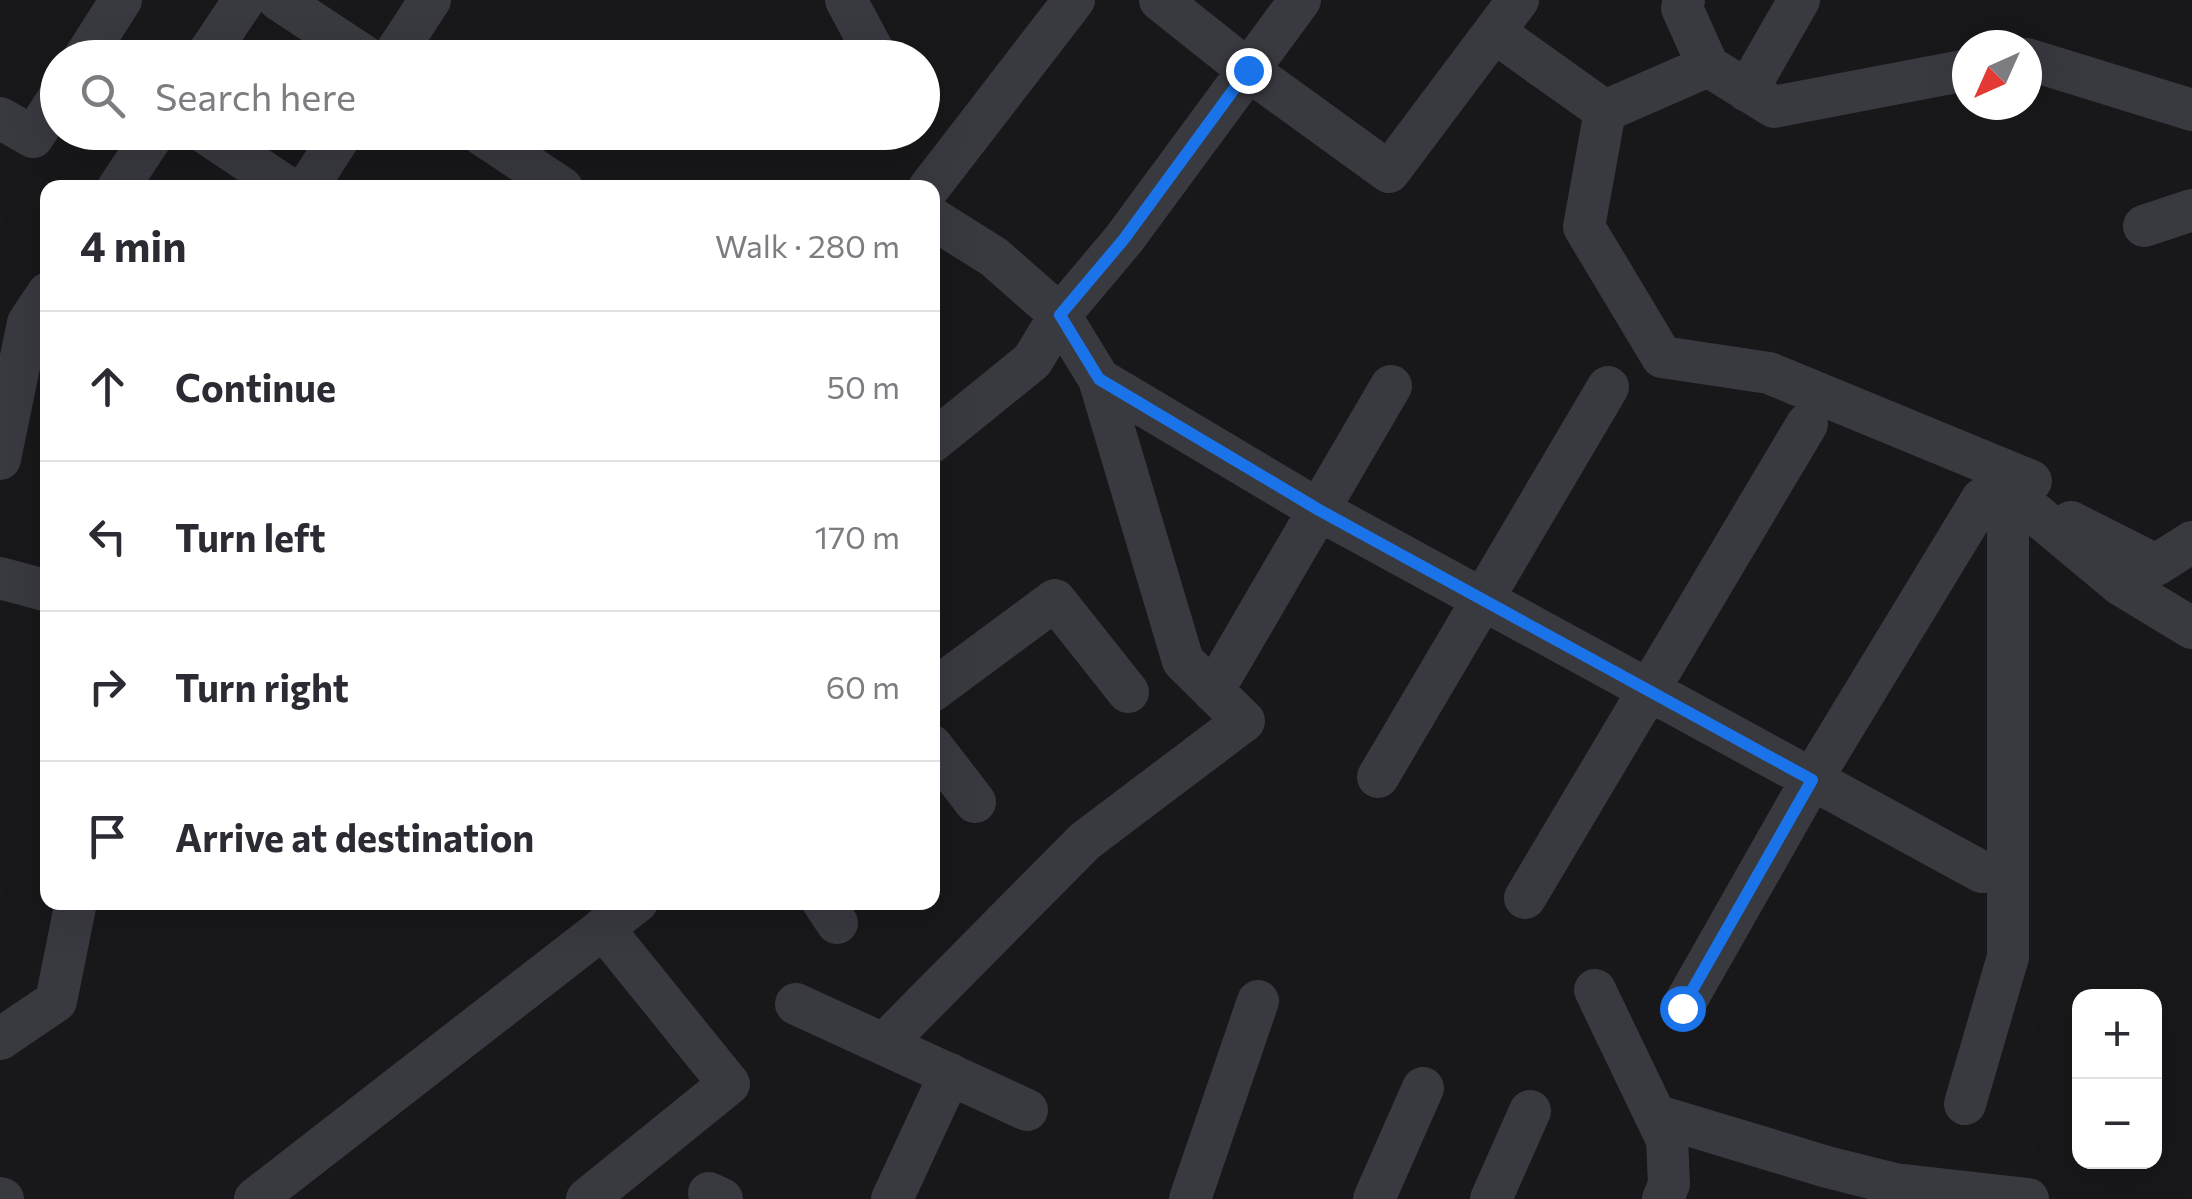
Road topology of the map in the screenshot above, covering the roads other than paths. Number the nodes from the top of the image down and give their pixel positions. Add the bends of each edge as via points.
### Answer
1 (120, 0) edge
2 (244, 0) edge
3 (279, 0) edge
4 (430, 0) edge
5 (846, 0) edge
6 (1074, 0) edge
7 (1160, 0) edge
8 (1300, 0) edge
9 (1684, 0) edge
10 (1799, 0) edge
11 (1506, 16) edge
12 (95, 40) edge
13 (217, 40) edge
14 (340, 40) edge
15 (404, 40) edge
16 (867, 40) edge
17 (2042, 63) edge
18 (1708, 66) junction
19 (1248, 70) junction
20 (1952, 73) edge
21 (1748, 91) junction
22 (2192, 110) edge
23 (1605, 111) junction
24 (0, 118) edge
25 (40, 126) edge
26 (143, 150) edge
27 (231, 150) edge
28 (331, 150) edge
29 (490, 150) edge
30 (504, 172) edge
31 (123, 180) edge
32 (276, 180) edge
33 (312, 180) edge
34 (533, 180) edge
35 (936, 180) edge
36 (2192, 210) edge
37 (940, 223) edge
38 (2144, 226) dead end
39 (40, 305) edge
40 (1060, 315) junction
41 (1099, 379) junction
42 (1391, 386) dead end
43 (1608, 387) dead end
44 (1807, 424) dead end
45 (940, 436) edge
46 (0, 458) edge
47 (1995, 495) junction
48 (1319, 510) junction
49 (2180, 562) edge
50 (0, 578) edge
51 (40, 588) edge
52 (1483, 600) junction
53 (2192, 628) edge
54 (940, 685) edge
55 (1649, 690) junction
56 (1213, 691) junction
57 (1128, 692) dead end
58 (940, 757) edge
59 (1378, 777) dead end
60 (1812, 780) junction
61 (974, 802) dead end
62 (1982, 872) dead end
63 (1525, 898) dead end
64 (74, 910) edge
65 (627, 910) edge
66 (603, 928) junction
67 (1596, 990) dead end
68 (1258, 1001) dead end
69 (796, 1004) dead end
70 (1682, 1008) dead end
71 (0, 1039) edge
72 (885, 1044) junction
73 (950, 1074) junction
74 (1424, 1088) dead end
75 (1965, 1104) dead end
76 (1027, 1110) dead end
77 (1530, 1111) dead end
78 (1655, 1115) junction
79 (255, 1199) edge
80 (587, 1199) edge
81 (892, 1199) edge
82 (1190, 1199) edge
83 (1374, 1199) edge
84 (1491, 1199) edge
85 (1663, 1199) edge
86 (2028, 1199) edge

1 - 12 street
2 - 13 street
3 - 14 street
4 - 15 street
5 - 16 street
6 - 35 street
7 - 19 street
8 - 19 street
9 - 18 street
10 - 21 street
11 - 19 street via 1389,172
11 - 23 street
17 - 22 street
18 - 21 street
18 - 23 street
19 - 40 street
20 - 21 street via 1774,107
23 - 47 street via 1584,227 1662,358 1770,373 2031,481
24 - 25 street via 33,137
26 - 31 street
27 - 32 street
28 - 33 street
29 - 30 street
30 - 34 street
36 - 38 street
37 - 40 street via 994,257
39 - 46 street via 28,323
40 - 41 street
40 - 45 street via 1032,361
41 - 48 street
41 - 56 street via 1182,661
42 - 48 street
43 - 52 street
44 - 55 street
47 - 49 street
47 - 53 street
47 - 60 street
47 - 75 street via 2008,958
48 - 52 street
48 - 56 street
50 - 51 street
52 - 55 street
52 - 59 street
54 - 57 street via 1055,600
55 - 60 street
55 - 63 street
56 - 72 street via 1244,721 1085,841
58 - 61 street
60 - 62 street
60 - 70 street
64 - 71 street via 56,1001
65 - 66 street
66 - 79 street
66 - 80 street via 729,1084
67 - 78 street
68 - 82 street
69 - 72 street
72 - 73 street
73 - 76 street
73 - 81 street
74 - 83 street
77 - 84 street
78 - 85 street via 1667,1140
78 - 86 street via 1896,1184

